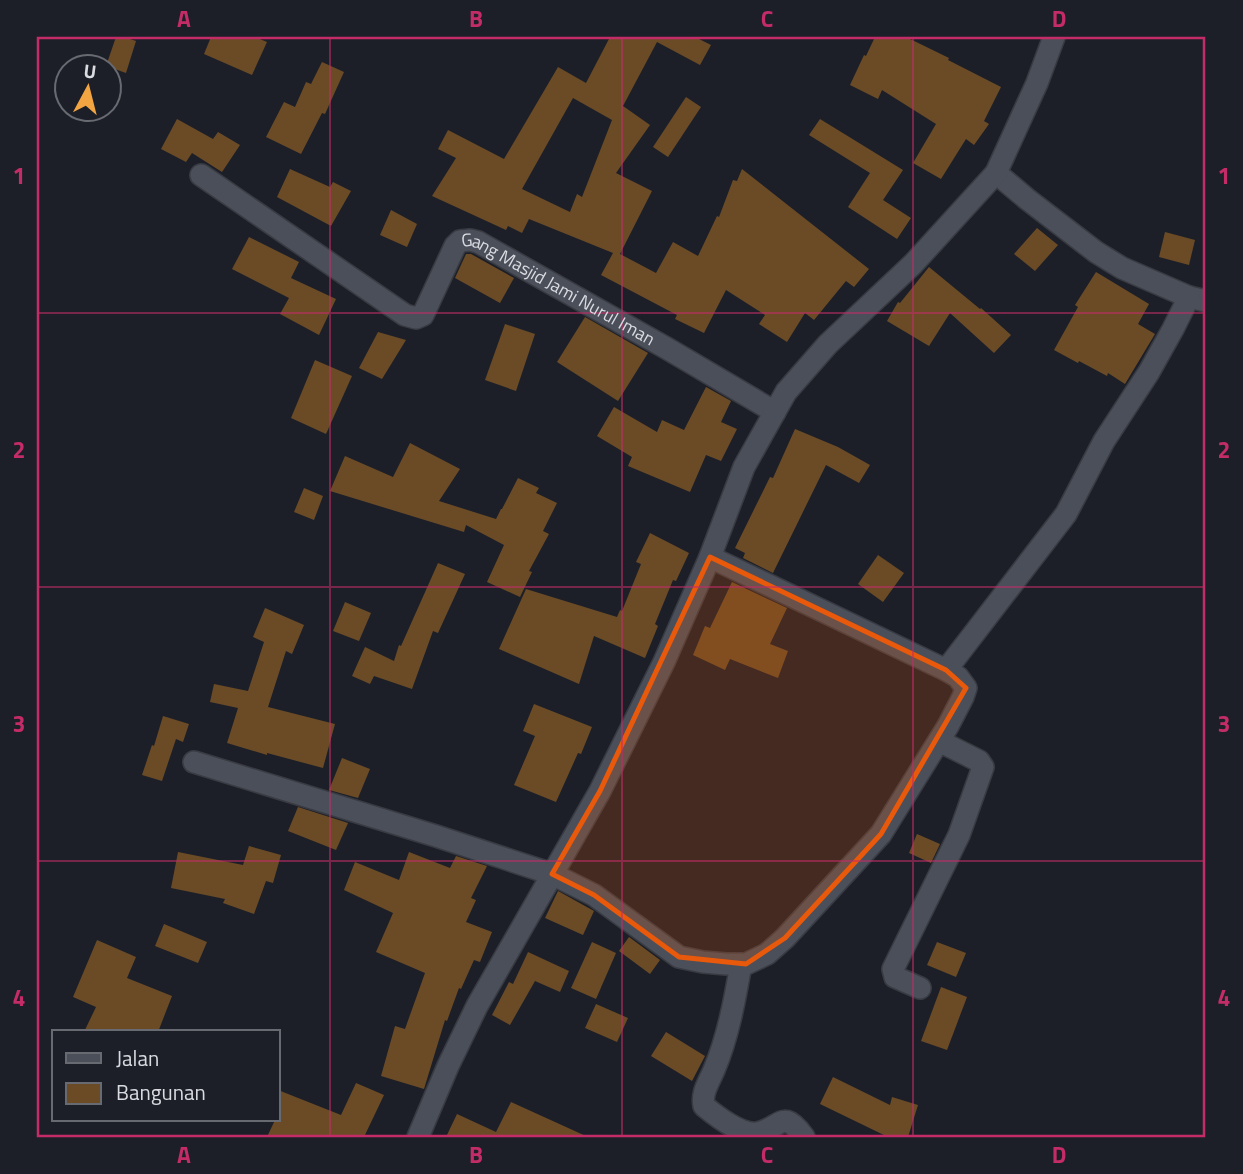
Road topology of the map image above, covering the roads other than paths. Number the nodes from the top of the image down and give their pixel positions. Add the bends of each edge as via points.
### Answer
1 (1054, 37) edge
2 (996, 173) junction
3 (201, 175) dead end
4 (1198, 299) edge
5 (775, 412) junction
6 (710, 557) junction
7 (946, 670) junction
8 (939, 741) junction
9 (194, 762) dead end
10 (552, 874) junction
11 (741, 964) junction
12 (920, 988) dead end
13 (418, 1137) edge
14 (804, 1137) edge

1 - 2 street
2 - 4 street via 1096,252 1122,268
2 - 5 street via 913,264 828,344 786,392
3 - 5 street, Gang Masjid Jami Nurul Iman via 405,315 424,315 460,240 478,242
4 - 7 street via 1173,329 1066,514
5 - 6 street via 744,467
6 - 7 street
6 - 10 street via 600,791
7 - 8 street via 966,688
8 - 11 street via 881,834 785,938 767,954
8 - 12 street via 983,767 959,835 893,969 895,977
9 - 10 street
10 - 11 street via 594,895 679,957
10 - 13 street via 477,1006
11 - 14 street via 704,1106 746,1132 789,1122

